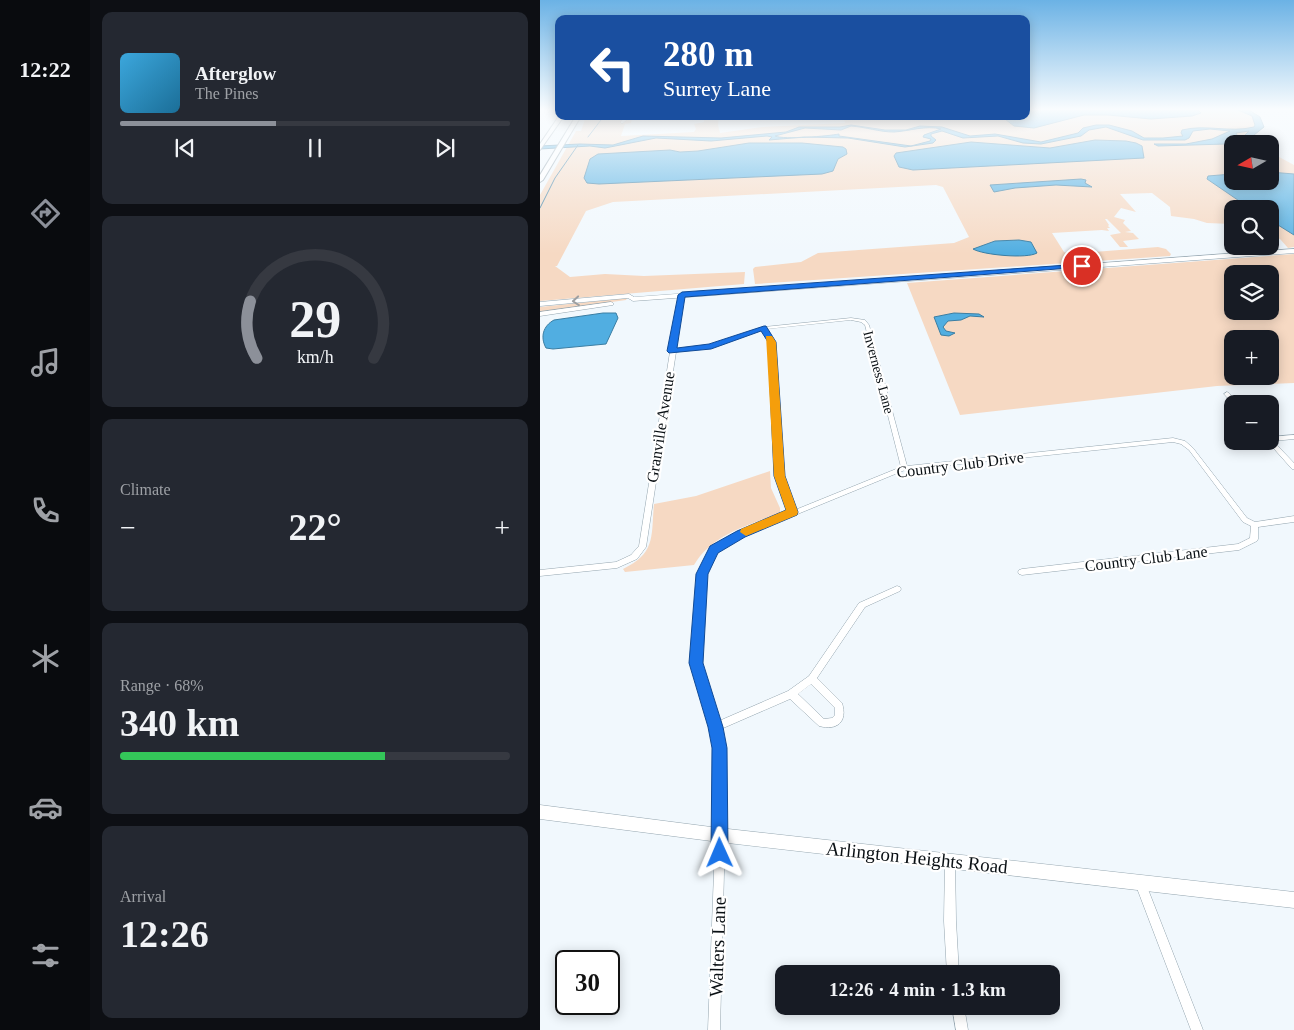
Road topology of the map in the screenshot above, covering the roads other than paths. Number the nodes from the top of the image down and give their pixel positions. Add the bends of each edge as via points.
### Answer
1 (553, 158) edge
2 (540, 180) edge
3 (1294, 250) edge
4 (682, 295) junction
5 (633, 298) junction
6 (540, 304) edge
7 (540, 314) edge
8 (764, 328) junction
9 (672, 351) junction
10 (1294, 437) edge
11 (1279, 439) edge
12 (1279, 450) edge
13 (1294, 467) edge
14 (904, 468) junction
15 (792, 512) junction
16 (1294, 519) edge
17 (1254, 525) junction
18 (540, 572) edge
19 (1022, 572) dead end
20 (897, 589) dead end
21 (812, 679) junction
22 (790, 694) junction
23 (716, 727) junction
24 (540, 812) edge
25 (719, 835) junction
26 (950, 860) junction
27 (1140, 883) junction
28 (1294, 900) edge
29 (952, 965) edge
30 (960, 1015) edge
31 (714, 1030) edge
32 (962, 1030) edge
33 (1197, 1030) edge

1 - 2 highway
3 - 4 main road
4 - 5 main road
4 - 9 street, Granville Avenue
5 -> 6 main road
5 - 7 main road via 629,302
8 - 9 street, Inverness Lane via 711,346
8 - 14 street, Inverness Lane via 851,319 867,325
8 - 15 street via 772,342 780,476
9 - 18 street, Granville Avenue via 642,547 634,557 617,565
10 - 11 street
12 - 13 street
14 - 15 street, Country Club Drive
14 - 17 street, Country Club Drive via 1173,440 1183,442 1191,449 1245,520
15 - 23 street, Country Club Drive via 741,534 714,550 702,574 696,663
16 - 17 street
17 - 19 street, Country Club Lane via 1254,539 1238,547
20 - 21 street via 862,605
21 - 22 street
21 - 22 street via 839,706 840,717 834,722 822,723
22 - 23 street
23 - 25 street, Country Club Drive via 720,748
24 - 25 main road, Arlington Heights Road
25 - 26 main road, Arlington Heights Road
25 - 31 street, Walters Lane
26 - 27 main road, Arlington Heights Road
26 - 29 street
27 - 28 main road, Arlington Heights Road
27 - 33 street
30 - 32 street

